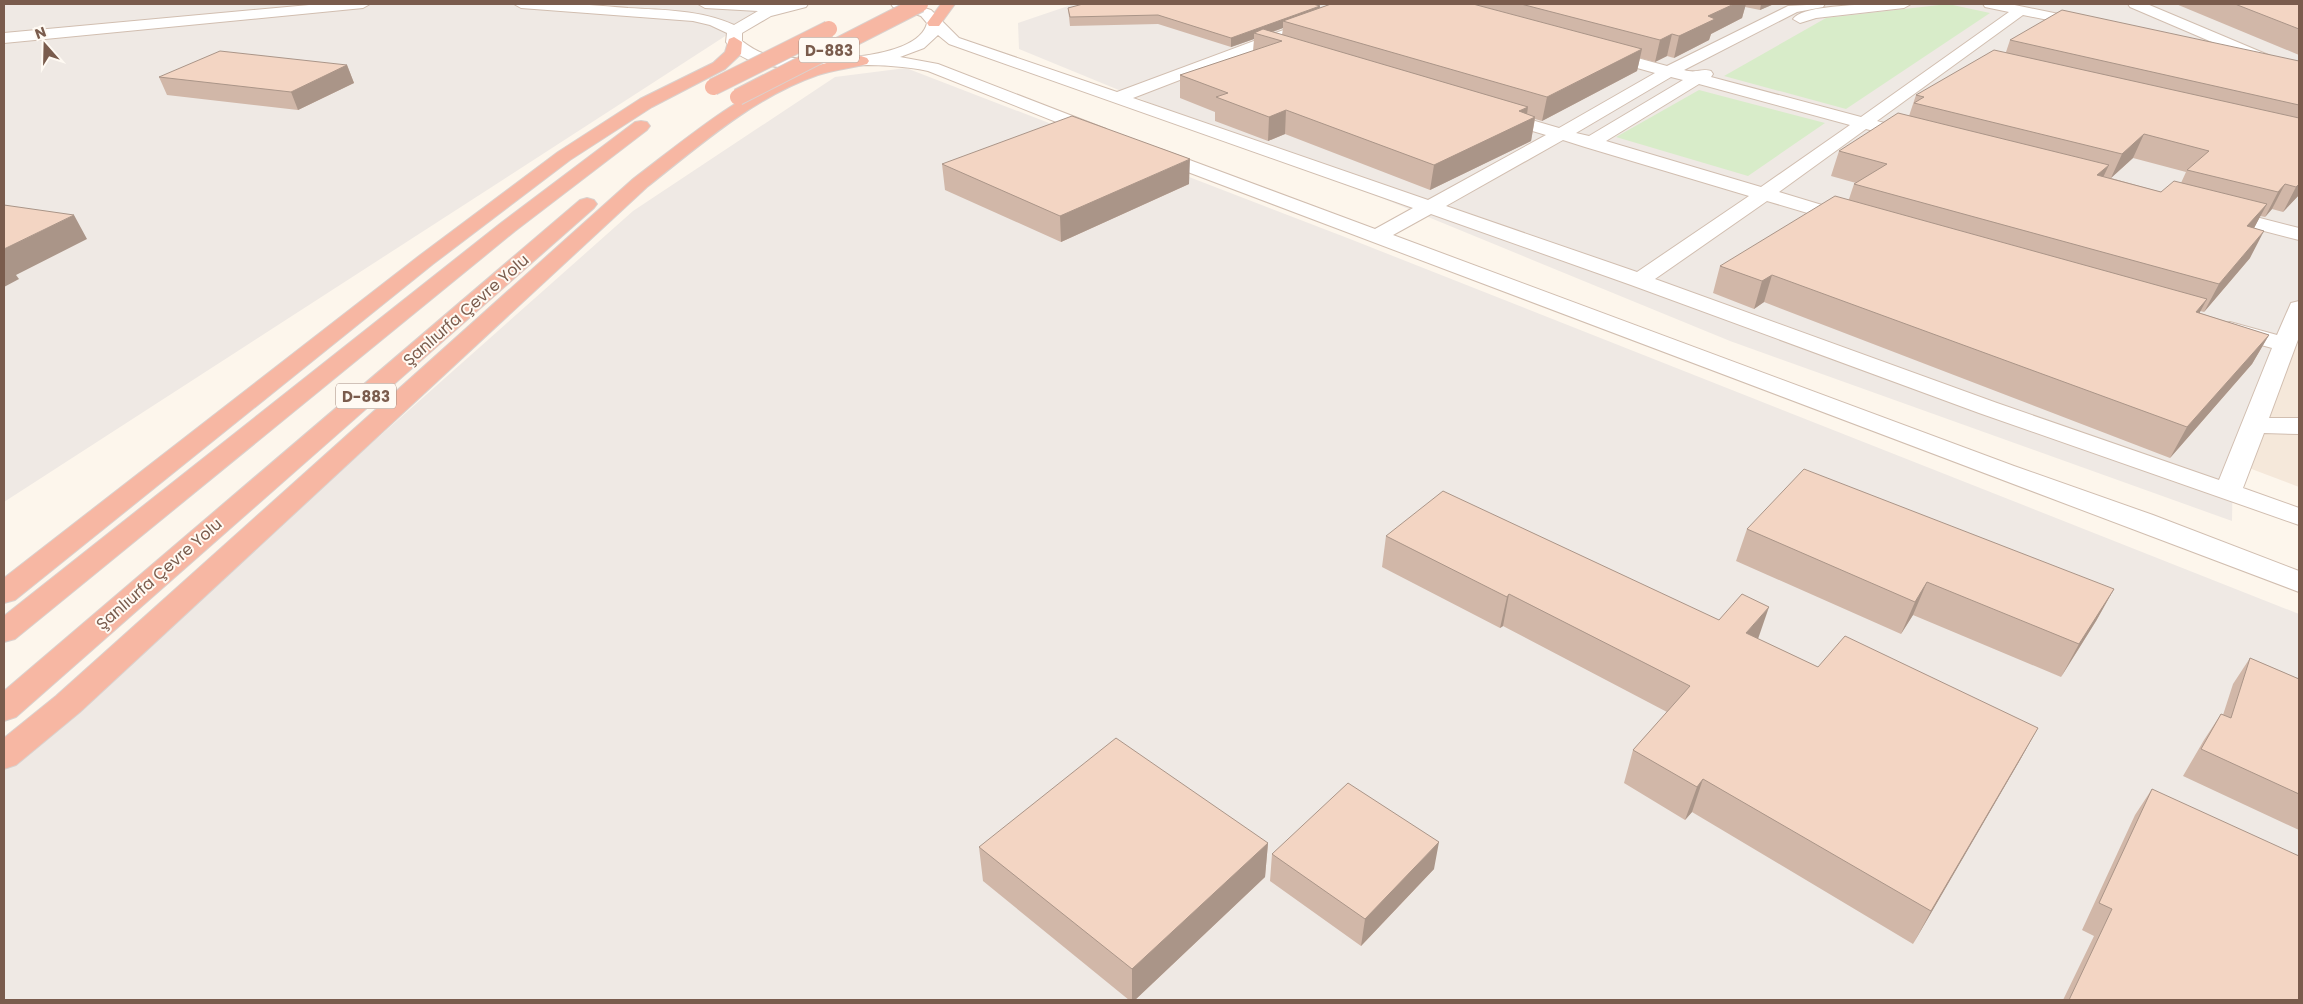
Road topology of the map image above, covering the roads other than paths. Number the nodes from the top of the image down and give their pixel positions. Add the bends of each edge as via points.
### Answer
1 (264, 4) edge
2 (363, 4) edge
3 (521, 4) edge
4 (705, 4) edge
5 (797, 4) edge
6 (898, 4) edge
7 (920, 4) edge
8 (948, 4) edge
9 (1818, 4) edge
10 (1904, 4) edge
11 (1992, 4) edge
12 (2135, 4) edge
13 (210, 6) edge
14 (2027, 7) edge
15 (1753, 14) dead end
16 (1772, 19) junction
17 (845, 21) dead end
18 (1792, 21) junction
19 (934, 23) junction
20 (1304, 27) edge
21 (4, 28) edge
22 (2106, 28) edge
23 (735, 37) junction
24 (4, 38) edge
25 (1260, 43) junction
26 (2192, 44) edge
27 (1592, 51) edge
28 (1288, 52) edge
29 (1953, 57) junction
30 (2267, 60) junction
31 (861, 61) junction
32 (1972, 62) edge
33 (2283, 63) edge
34 (1668, 72) junction
35 (1695, 80) junction
36 (1119, 97) junction
37 (1476, 109) edge
38 (1864, 124) junction
39 (1561, 134) junction
40 (1931, 141) edge
41 (1591, 143) junction
42 (1763, 195) junction
43 (1428, 208) junction
44 (2202, 210) edge
45 (1868, 225) edge
46 (2299, 234) edge
47 (1374, 237) junction
48 (1639, 280) junction
49 (2299, 308) edge
50 (2209, 322) edge
51 (2285, 344) junction
52 (2253, 425) junction
53 (2299, 426) edge
54 (2228, 492) junction
55 (2299, 517) edge
56 (2299, 582) edge
57 (4, 593) edge
58 (4, 632) edge
59 (4, 709) edge
60 (4, 756) edge

1 - 13 street
2 - 24 street
3 - 23 street via 693,17 715,22
4 - 5 street via 744,7
5 - 23 street via 746,21
6 - 19 street via 926,13
7 - 59 highway, Şanlıurfa Çevre Yolu / D-883, bridge via 738,97 656,150 605,188
8 - 19 highway
9 - 16 street via 1794,9
10 - 18 street via 1813,14
11 - 14 street
12 - 30 street
13 - 21 street
14 - 22 street
14 - 29 street
15 - 16 street
16 - 18 street
16 - 34 street
17 - 58 highway, D-883, bridge via 635,130 508,227
18 - 35 street
19 - 31 street via 932,34 918,44
19 - 36 street via 954,41
20 - 25 street
23 - 31 street via 744,51 764,59 826,64
23 - 57 highway via 733,54 719,66 646,103 548,167
25 - 28 street
25 - 36 street
26 - 30 street
27 - 34 street
29 - 32 street
29 - 38 street
30 - 33 street
31 - 47 street via 907,62 932,67
31 - 60 highway via 789,82 729,118 640,182 68,704
34 - 35 street
34 - 39 street
35 - 38 street
35 - 41 street
36 - 43 street
37 - 39 street
38 - 40 street
38 - 42 street
39 - 41 street
39 - 43 street
41 - 42 street
42 - 45 street
42 - 48 street
43 - 47 street
43 - 48 street
44 - 46 street
47 - 56 street via 2143,521
48 - 54 street
49 - 51 street
50 - 51 street
51 - 52 street
52 - 53 street
52 - 54 street
54 - 55 street

